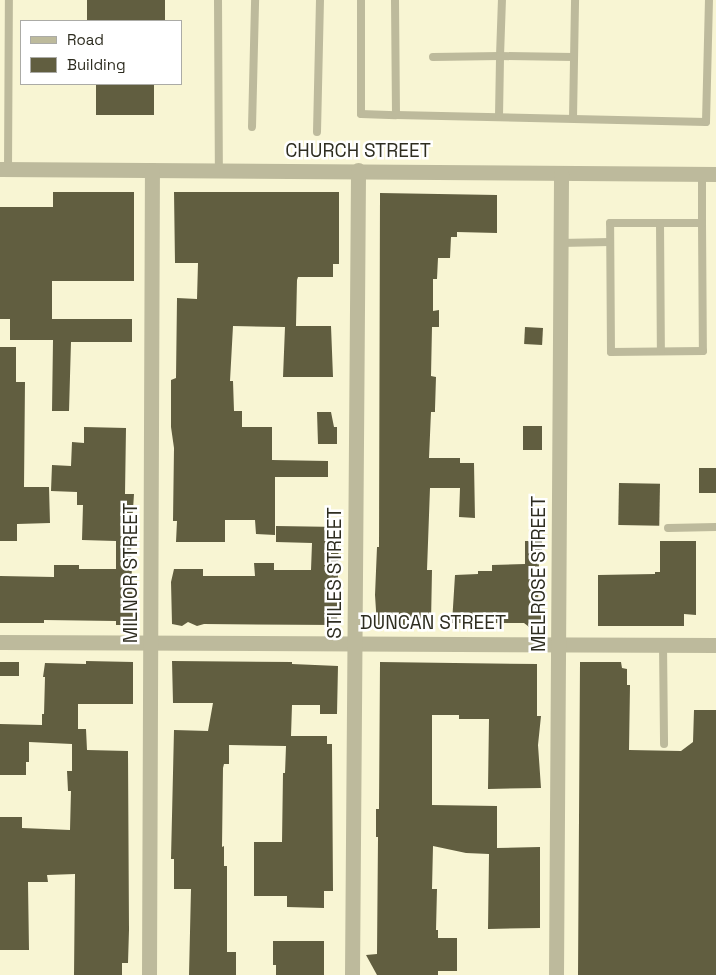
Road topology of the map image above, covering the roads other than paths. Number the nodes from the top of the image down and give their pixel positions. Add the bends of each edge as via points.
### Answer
1 (9, 0) edge
2 (218, 0) edge
3 (255, 0) edge
4 (320, 0) edge
5 (361, 0) edge
6 (395, 0) edge
7 (502, 0) edge
8 (575, 0) edge
9 (709, 0) edge
10 (500, 56) junction
11 (433, 57) dead end
12 (573, 57) junction
13 (396, 115) junction
14 (499, 116) junction
15 (573, 118) junction
16 (252, 127) dead end
17 (317, 132) dead end
18 (4, 169) edge
19 (152, 170) junction
20 (219, 170) junction
21 (358, 170) junction
22 (561, 173) junction
23 (709, 174) edge
24 (660, 223) junction
25 (702, 223) junction
26 (610, 242) junction
27 (560, 243) junction
28 (661, 351) junction
29 (716, 527) edge
30 (668, 528) dead end
31 (0, 642) edge
32 (152, 642) junction
33 (354, 643) junction
34 (559, 643) junction
35 (663, 644) junction
36 (716, 645) edge
37 (664, 744) dead end
38 (149, 975) edge
39 (352, 975) edge
40 (556, 975) edge

1 - 18 lane
2 - 20 lane
3 - 16 lane
4 - 17 lane
5 - 13 lane via 361,114
6 - 13 lane
7 - 10 lane
8 - 12 lane
9 - 15 lane via 706,122
10 - 11 lane
10 - 12 lane
10 - 14 lane
12 - 15 lane
13 - 14 lane
14 - 15 lane
18 - 19 street, CHURCH STREET
19 - 20 street, CHURCH STREET
19 - 32 street, MILNOR STREET
20 - 21 street, CHURCH STREET
21 - 22 street, CHURCH STREET
21 - 33 street, STILES STREET
22 - 23 street, CHURCH STREET
22 - 27 street, MELROSE STREET
23 - 25 lane
24 - 25 lane
24 - 26 lane via 610,223
24 - 28 lane
25 - 28 lane via 702,351
26 - 27 lane
26 - 28 lane via 611,352
27 - 34 street, MELROSE STREET
29 - 30 lane
31 - 32 street, DUNCAN STREET
32 - 33 street, DUNCAN STREET
32 - 38 street, MILNOR STREET
33 - 34 street, DUNCAN STREET
33 - 39 street, STILES STREET
34 - 35 street, DUNCAN STREET
34 - 40 street, MELROSE STREET
35 - 36 street, DUNCAN STREET
35 - 37 lane

